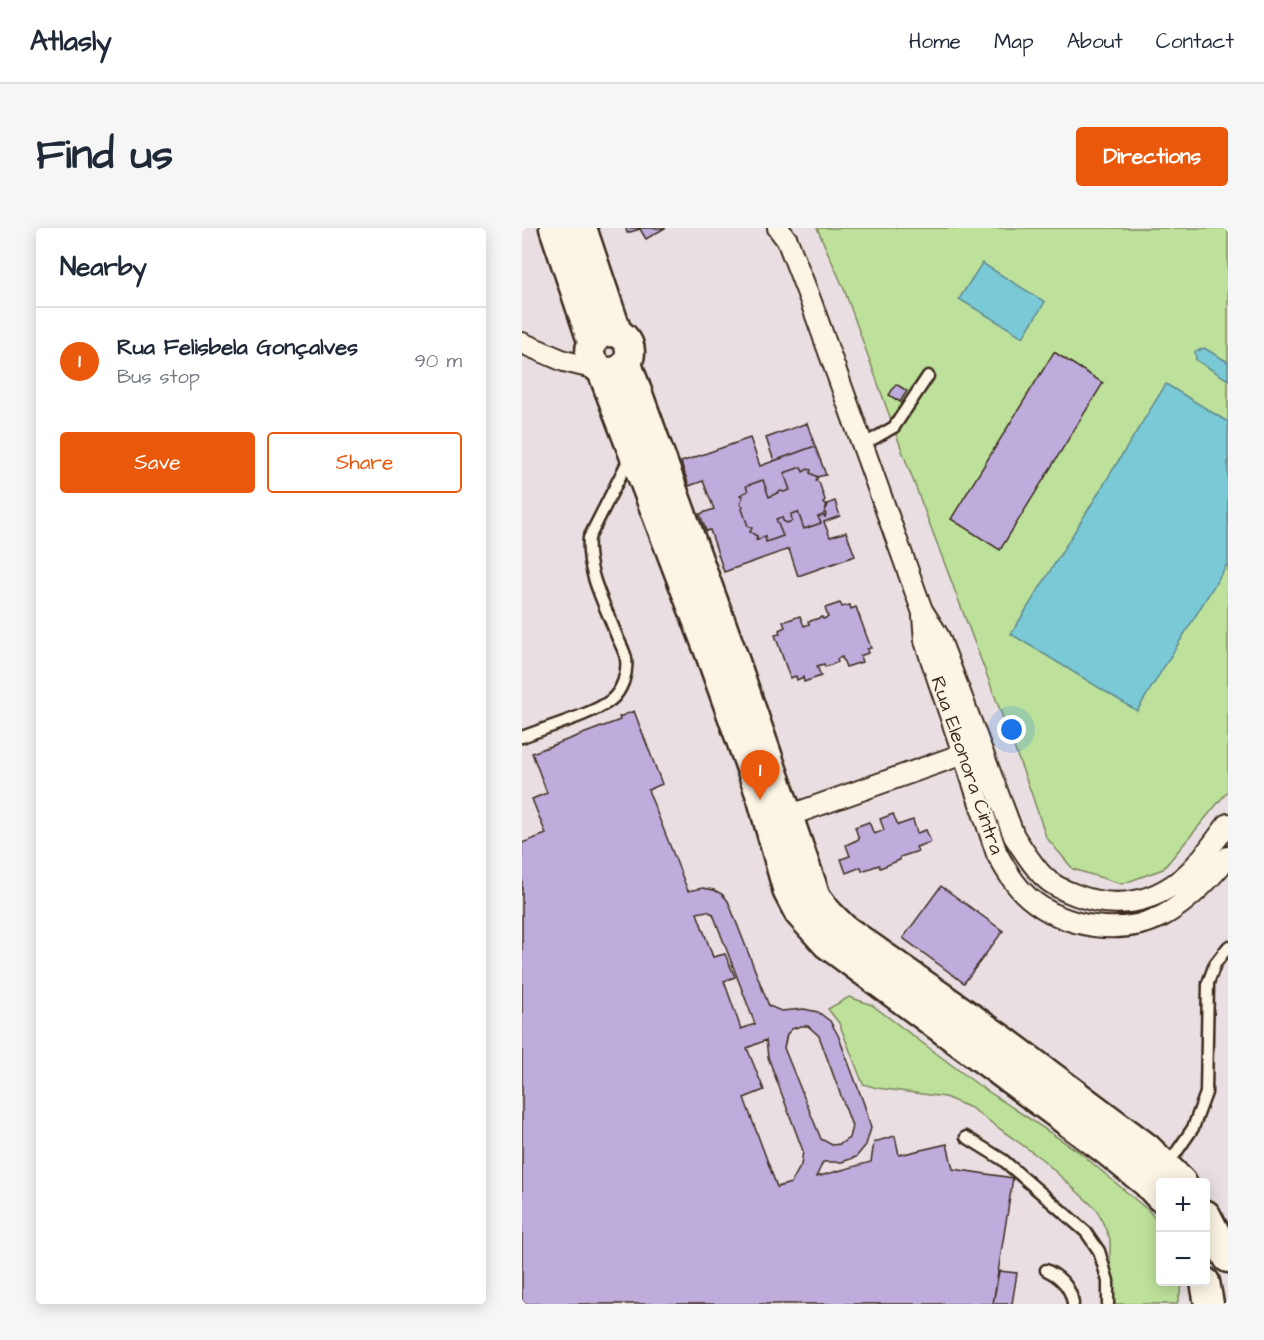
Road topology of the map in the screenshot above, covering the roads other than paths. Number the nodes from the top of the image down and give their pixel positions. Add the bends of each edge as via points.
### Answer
1 (554, 228) edge
2 (582, 228) edge
3 (778, 228) edge
4 (522, 343) edge
5 (605, 354) junction
6 (928, 376) dead end
7 (861, 446) junction
8 (632, 452) junction
9 (922, 610) junction
10 (522, 737) edge
11 (963, 754) junction
12 (788, 816) junction
13 (1228, 824) edge
14 (1228, 857) edge
15 (1228, 947) edge
16 (966, 1137) dead end
17 (1175, 1174) edge
18 (1156, 1192) edge
19 (1210, 1223) edge
20 (1228, 1258) edge
21 (1046, 1270) dead end
22 (1206, 1286) edge
23 (1073, 1304) edge
24 (1108, 1304) edge
25 (1209, 1304) edge

1 - 5 street
2 - 5 street
3 - 7 street, Rua Eleonora Cintra via 787,240 810,299
4 - 5 street via 564,361
5 - 8 street
5 - 12 street via 733,656
6 - 7 lane via 894,427
7 - 9 street, Rua Eleonora Cintra
8 - 10 lane via 589,538 588,552 626,659 626,676 611,700 596,709
8 - 18 street via 709,651 798,913 827,944 1106,1150
9 - 11 street, Rua Eleonora Cintra via 925,641
9 - 13 street, Rua Eleonora Cintra via 939,637 1014,836 1046,879 1066,892 1107,904 1159,894 1181,879
11 - 12 street
11 - 14 street, Rua Eleonora Cintra via 1006,870 1030,899 1053,913 1105,928 1138,924 1163,915 1192,895
12 - 17 street via 816,897 843,928 1014,1048 1147,1148
15 - 17 lane via 1215,964 1208,983 1206,1093
16 - 24 lane via 1003,1160 1086,1232 1099,1251 1108,1281
19 - 20 street
21 - 23 lane via 1059,1276 1068,1287
22 - 25 street

